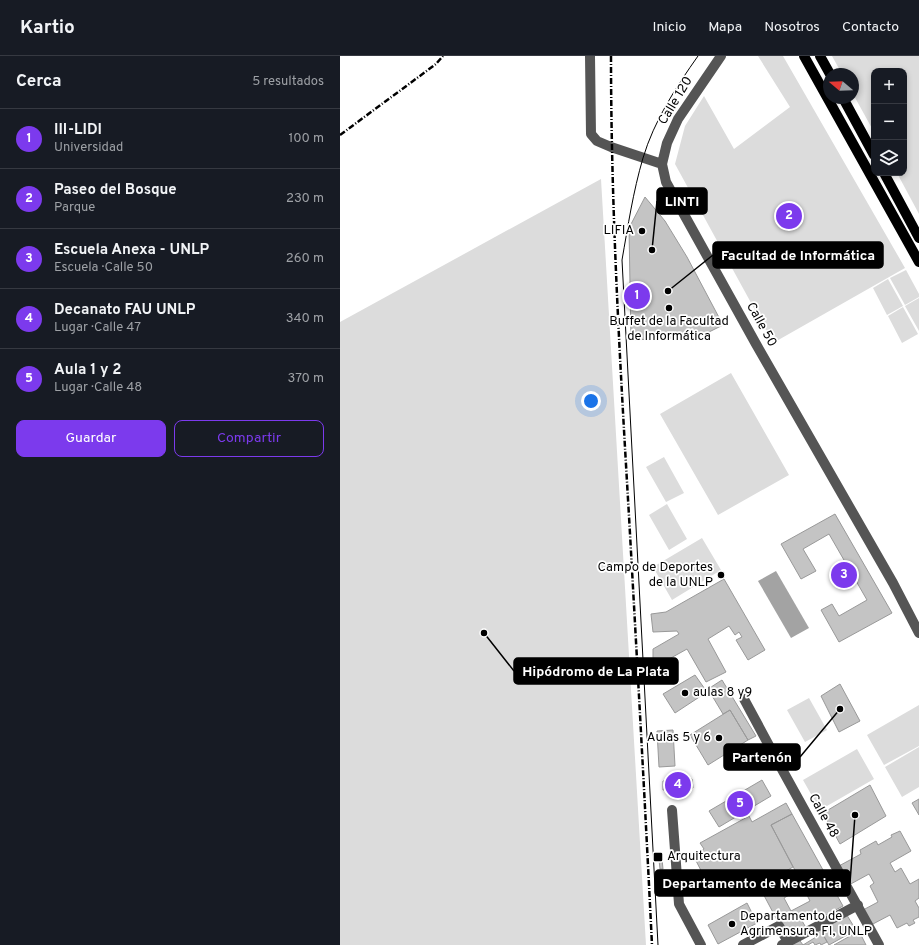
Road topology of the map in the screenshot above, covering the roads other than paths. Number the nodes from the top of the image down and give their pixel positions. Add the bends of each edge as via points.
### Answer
1 (590, 56) edge
2 (721, 56) edge
3 (804, 56) edge
4 (820, 56) edge
5 (827, 68) edge
6 (846, 104) edge
7 (871, 149) edge
8 (662, 164) junction
9 (886, 176) edge
10 (919, 238) edge
11 (919, 262) edge
12 (919, 633) edge
13 (744, 699) dead end
14 (672, 810) dead end
15 (858, 905) junction
16 (785, 943) edge
17 (701, 945) edge
18 (743, 945) edge
19 (879, 945) edge

1 - 8 street via 590,134 597,141 611,147
2 - 8 street, Calle 120 via 678,119 667,142
3 - 11 main road
4 - 5 main road
6 - 7 main road
8 - 12 street, Calle 50 via 666,182
9 - 10 main road
13 - 15 street, Calle 48
14 - 17 street via 679,904
15 - 16 street
15 - 19 street, Calle 48
16 - 18 street via 779,926

